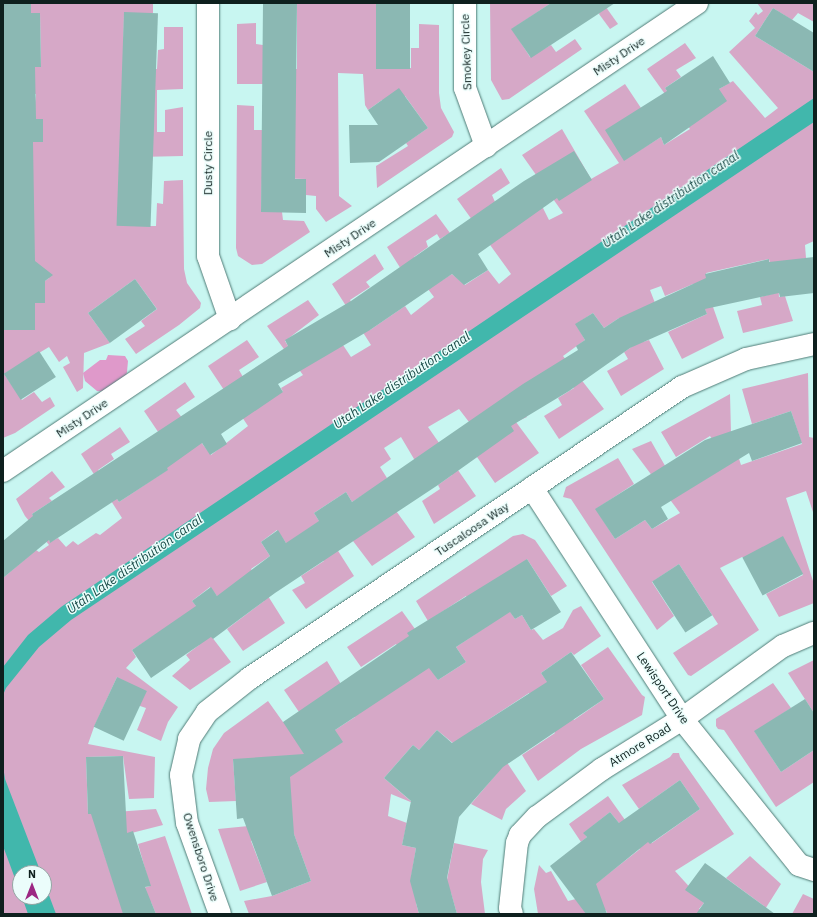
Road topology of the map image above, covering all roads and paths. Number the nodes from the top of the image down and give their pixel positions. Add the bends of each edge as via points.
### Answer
1 (208, 3) edge
2 (465, 3) edge
3 (697, 3) edge
4 (486, 146) junction
5 (230, 319) junction
6 (814, 344) edge
7 (3, 471) edge
8 (532, 488) junction
9 (814, 633) edge
10 (682, 719) junction
11 (181, 775) joint
12 (814, 870) edge
13 (220, 914) edge
14 (512, 914) edge

1 - 5 street, Dusty Circle via 208,256
2 - 4 street, Smokey Circle via 465,88
3 - 4 street, Misty Drive
4 - 5 street, Misty Drive
5 - 7 street, Misty Drive
6 - 8 street, Tuscaloosa Way via 746,360 682,387
8 - 10 street, Lewisport Drive
8 - 11 street, Tuscaloosa Way via 229,693 197,724 188,739
9 - 10 street, Atmore Road via 783,646
10 - 12 street, Lewisport Drive via 798,865
10 - 14 street, Atmore Road via 602,769 547,808 520,835 510,908
11 - 13 street, Owensboro Drive via 187,823

